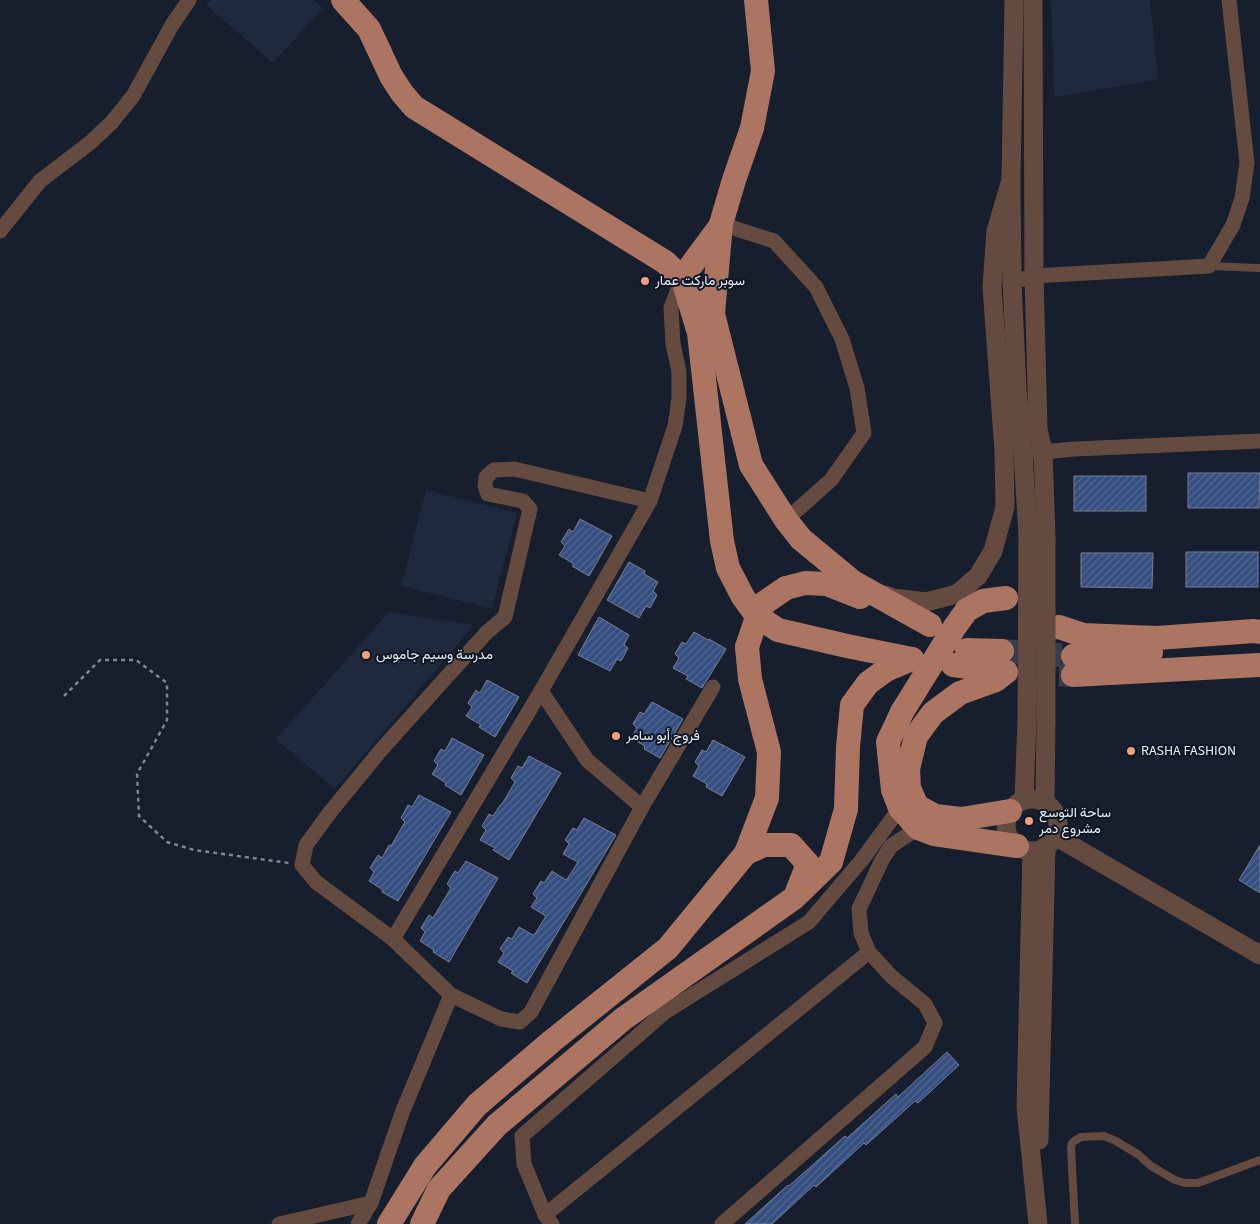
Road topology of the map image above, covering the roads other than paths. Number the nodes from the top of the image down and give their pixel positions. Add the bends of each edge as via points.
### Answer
1 (189, 0) edge
2 (343, 0) edge
3 (1014, 0) edge
4 (1033, 0) edge
5 (1229, 0) edge
6 (754, 4) edge
7 (1011, 180) junction
8 (722, 224) junction
9 (0, 231) edge
10 (1209, 266) junction
11 (1260, 268) edge
12 (1034, 276) junction
13 (682, 278) junction
14 (1012, 282) junction
15 (713, 314) junction
16 (1260, 441) edge
17 (1042, 452) junction
18 (1023, 454) junction
19 (650, 501) junction
20 (786, 520) junction
21 (1037, 537) junction
22 (853, 582) junction
23 (1006, 598) dead end
24 (1059, 627) dead end
25 (1260, 632) edge
26 (1260, 644) edge
27 (960, 658) dead end
28 (1260, 665) edge
29 (713, 688) dead end
30 (542, 690) junction
31 (1037, 720) junction
32 (1045, 803) junction
33 (1017, 806) junction
34 (642, 807) junction
35 (900, 808) junction
36 (918, 828) junction
37 (1037, 845) junction
38 (746, 853) junction
39 (794, 898) junction
40 (394, 939) junction
41 (869, 952) junction
42 (1260, 955) edge
43 (452, 995) junction
44 (1260, 1160) edge
45 (370, 1203) junction
46 (1038, 1219) edge
47 (548, 1220) edge
48 (279, 1224) edge
49 (358, 1224) edge
50 (389, 1224) edge
51 (422, 1224) edge
52 (722, 1224) edge
53 (1075, 1224) edge

1 - 9 street via 133,96 112,122 92,142 40,182
2 - 13 main road via 369,28 392,76 414,107 665,262
3 - 7 street
4 - 12 street
5 - 10 street via 1247,164 1242,198 1233,225
6 - 8 main road via 763,70 752,128
7 - 14 street
7 - 22 street via 996,231 992,287 1005,508 993,550 978,576 957,594 926,602 893,598
8 - 13 main road
8 - 15 main road
8 - 20 street via 774,241 816,287 842,339 857,388 864,433 832,480
10 - 11 lane
10 - 12 street
12 - 14 street
12 - 17 street via 1038,430
13 - 15 main road
13 - 19 street via 671,308 679,372 675,426
13 - 39 main road via 699,333 722,541 728,568 743,596 757,616 778,630 912,659 886,670 868,683 852,704 846,809 831,862
14 - 18 street
15 - 20 main road via 751,465
16 - 17 street
17 - 18 street
17 - 21 street
18 - 21 street
19 - 30 street
19 - 40 street via 514,469 494,470 486,476 488,494 523,501 530,509 505,617 487,632 394,735 306,846 302,865 316,882
20 - 22 main road via 801,539
21 - 31 street, bridge
22 - 38 main road, bridge via 924,621 827,584 805,583 786,588 764,603 747,647 750,680 769,752 766,798
23 - 35 main road, bridge via 983,601 967,610 902,712 888,742 893,790
24 - 25 main road via 1083,635 1157,638
26 - 28 main road via 1118,654 1073,665
27 - 33 main road via 1004,661 996,680 960,693 933,713 916,736 908,769 909,788 917,806 936,816 961,819
29 - 34 street
30 - 34 street via 587,760
30 - 40 street
31 - 32 street
31 - 33 street
32 - 33 street via 1038,800
32 - 37 street via 1055,814 1057,829
33 - 37 street via 1007,818 1011,840
34 - 43 street via 531,1012 520,1022 501,1019
35 - 36 main road
35 - 47 street via 861,861 809,922 665,1012 522,1136 524,1164
36 - 37 main road via 934,834
36 - 41 street via 891,846 859,908 861,933
37 - 42 street
37 - 46 street via 1026,1107
38 - 39 main road via 764,845 791,845 808,864
38 - 50 main road via 668,948 477,1105 424,1166
39 - 51 main road via 623,1019 497,1125 439,1189
40 - 43 street
41 - 47 street
41 - 52 street via 924,1004 935,1023 925,1047
43 - 45 street via 402,1113
44 - 53 lane via 1198,1183 1185,1182 1175,1180 1110,1138 1081,1137 1070,1148
45 - 48 street
45 - 49 street

